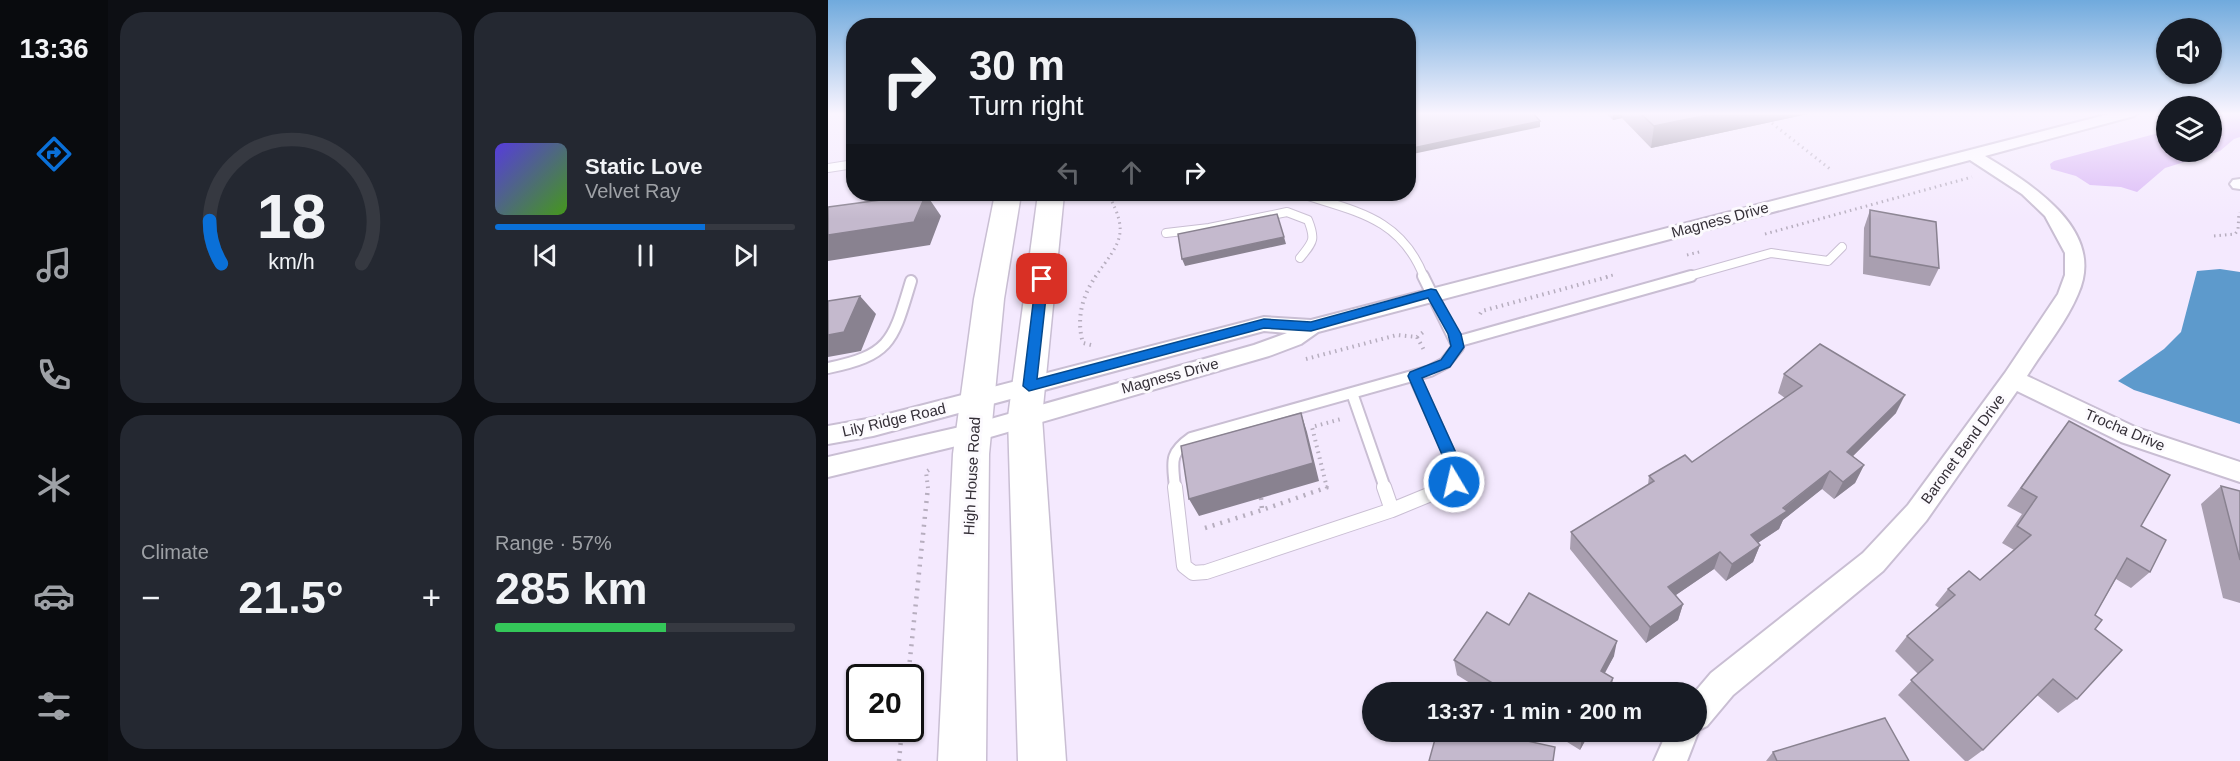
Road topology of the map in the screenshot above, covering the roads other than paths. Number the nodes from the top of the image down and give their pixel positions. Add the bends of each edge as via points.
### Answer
1 (1988, 149) edge
2 (1970, 153) junction
3 (846, 167) edge
4 (828, 169) edge
5 (1007, 201) edge
6 (1050, 201) edge
7 (1320, 201) edge
8 (1166, 233) dead end
9 (1842, 247) dead end
10 (1300, 258) dead end
11 (911, 280) dead end
12 (1431, 293) junction
13 (1311, 327) junction
14 (1456, 342) junction
15 (828, 368) edge
16 (1414, 376) junction
17 (2013, 379) junction
18 (1352, 393) junction
19 (1027, 402) junction
20 (975, 416) junction
21 (828, 435) edge
22 (828, 466) edge
23 (2240, 472) edge
24 (1392, 510) junction
25 (1707, 702) edge
26 (1679, 742) edge
27 (962, 761) edge
28 (1042, 761) edge
29 (1670, 761) edge

1 - 2 street, Magness Drive
2 - 12 street, Magness Drive
2 - 17 street, Baronet Bend Drive via 2028,190 2053,213 2076,253 2075,275 2068,295
3 - 4 lane
5 - 20 main road, High House Road via 989,298
6 - 19 main road
7 - 12 lane via 1378,223 1400,237 1412,249
8 - 10 lane via 1274,213 1298,214 1308,220 1314,235
9 - 14 lane via 1828,261 1771,253
11 - 15 lane via 888,347 873,357
12 - 13 street, Magness Drive
12 - 14 lane
13 - 19 street, Magness Drive via 1293,339 1261,351
13 - 19 street, Magness Drive via 1264,324
14 - 16 lane via 1458,347 1446,363
16 - 18 lane
16 - 24 lane via 1454,464 1454,482 1446,489
17 - 23 street, Trocha Drive via 2129,435
17 - 25 street, Baronet Bend Drive via 1917,513 1873,562 1722,684
18 - 24 lane
18 - 24 lane via 1191,438 1176,450 1172,459 1184,566 1193,573 1206,572
19 - 20 street, Lily Ridge Road
19 - 20 street, Lily Ridge Road
19 - 28 main road
20 - 21 street, Lily Ridge Road
20 - 22 street, Lily Ridge Road
20 - 27 main road, High House Road
26 - 29 street

